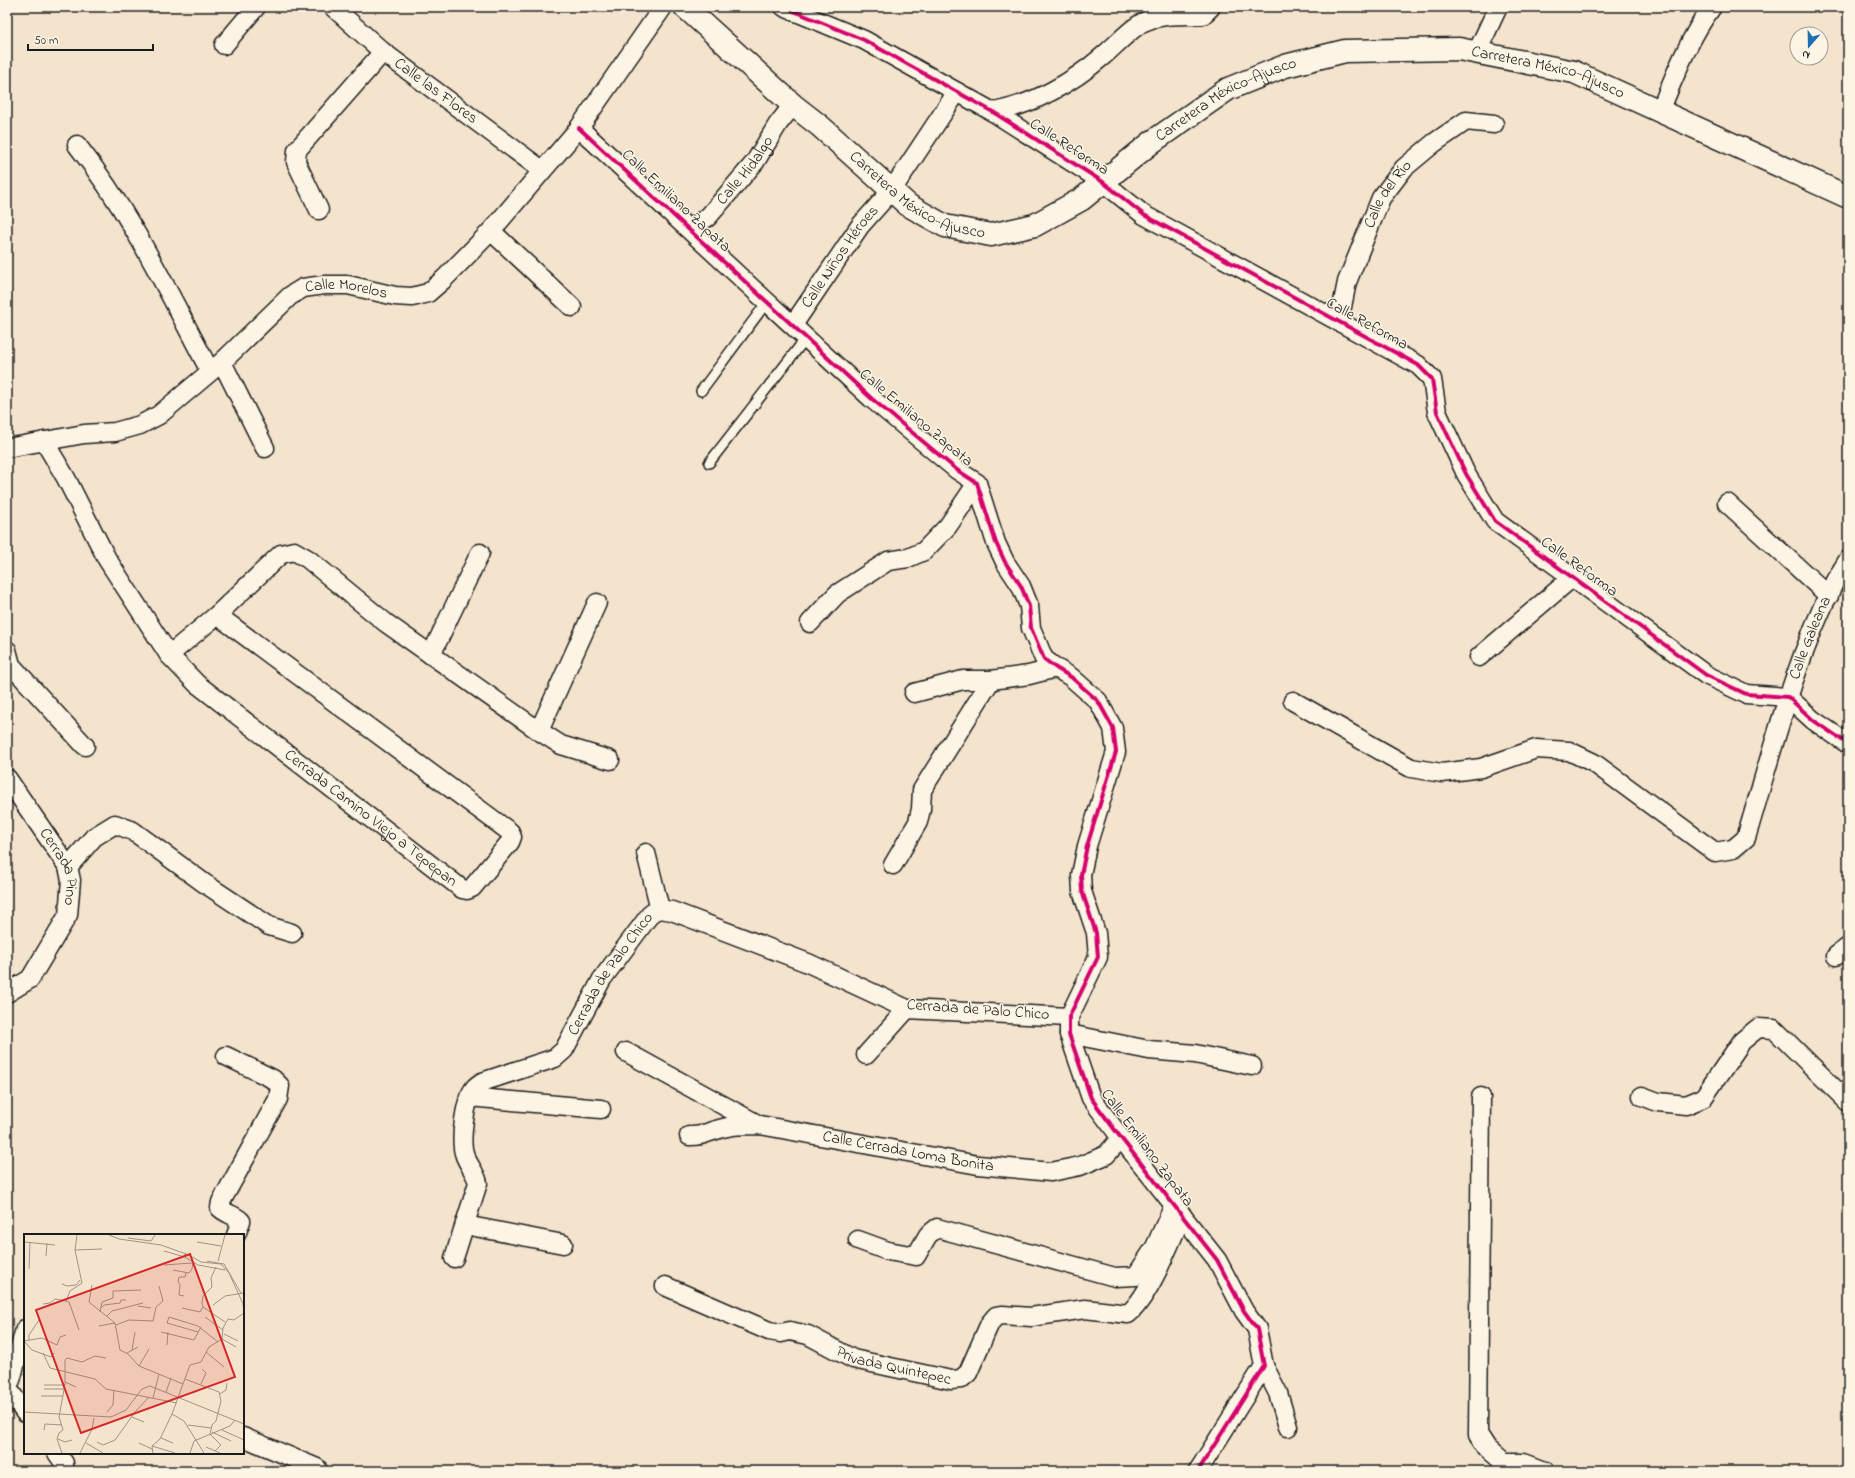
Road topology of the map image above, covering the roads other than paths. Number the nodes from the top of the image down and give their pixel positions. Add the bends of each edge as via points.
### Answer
1 (256, 7) edge
2 (333, 7) edge
3 (663, 7) edge
4 (685, 7) edge
5 (784, 7) edge
6 (1212, 7) edge
7 (1498, 7) edge
8 (1712, 7) edge
9 (224, 45) dead end
10 (383, 52) junction
11 (1477, 52) junction
12 (958, 92) junction
13 (793, 105) junction
14 (1660, 111) junction
15 (993, 112) junction
16 (1494, 124) dead end
17 (579, 128) junction
18 (77, 145) dead end
19 (542, 170) junction
20 (1103, 182) junction
21 (892, 190) junction
22 (1848, 197) edge
23 (319, 210) dead end
24 (688, 229) junction
25 (491, 231) junction
26 (768, 302) junction
27 (572, 307) dead end
28 (1339, 322) junction
29 (792, 325) junction
30 (806, 338) junction
31 (216, 366) junction
32 (700, 391) dead end
33 (44, 441) junction
34 (7, 448) edge
35 (265, 448) dead end
36 (710, 463) dead end
37 (977, 483) junction
38 (1727, 503) dead end
39 (480, 553) dead end
40 (1846, 568) edge
41 (1573, 578) junction
42 (1829, 596) junction
43 (597, 603) dead end
44 (217, 615) junction
45 (810, 623) dead end
46 (7, 650) edge
47 (169, 655) junction
48 (430, 655) junction
49 (1479, 658) dead end
50 (1056, 668) junction
51 (991, 680) junction
52 (914, 694) dead end
53 (1788, 698) junction
54 (1293, 701) dead end
55 (539, 731) junction
56 (1848, 744) edge
57 (85, 746) dead end
58 (610, 760) dead end
59 (7, 778) edge
60 (646, 853) dead end
61 (893, 865) dead end
62 (68, 867) junction
63 (660, 909) junction
64 (292, 933) dead end
65 (7, 993) edge
66 (907, 1009) junction
67 (1069, 1025) junction
68 (626, 1052) dead end
69 (866, 1055) dead end
70 (226, 1056) dead end
71 (1252, 1066) dead end
72 (1642, 1096) dead end
73 (469, 1097) junction
74 (1481, 1097) dead end
75 (1848, 1102) edge
76 (601, 1109) dead end
77 (760, 1125) junction
78 (689, 1136) dead end
79 (1121, 1138) junction
80 (1178, 1210) junction
81 (466, 1225) junction
82 (236, 1234) edge
83 (858, 1240) dead end
84 (563, 1244) dead end
85 (454, 1258) dead end
86 (665, 1286) dead end
87 (24, 1333) edge
88 (1264, 1366) junction
89 (12, 1384) edge
90 (24, 1411) edge
91 (1288, 1427) dead end
92 (244, 1437) edge
93 (1500, 1467) edge
94 (317, 1468) dead end
95 (1198, 1471) edge
96 (1545, 1471) edge

1 - 9 street
2 - 10 street, Calle las Flores
3 - 17 street, Calle Morelos
4 - 13 main road, Carretera México-Ajusco
5 - 12 street, Calle Reforma via 864,40
6 - 15 street via 1203,15 1161,16 1144,21 1084,73 1030,101
7 - 11 street
8 - 14 street via 1701,22 1679,65
10 - 19 street, Calle las Flores
10 - 23 street via 297,150 296,162
11 - 14 main road, Carretera México-Ajusco via 1574,72
11 - 20 main road, Carretera México-Ajusco via 1458,49 1345,51 1285,66 1228,89 1152,142
12 - 15 street, Calle Reforma
12 - 21 street, Calle Niños Héroes
13 - 21 main road, Carretera México-Ajusco
13 - 24 street, Calle Hidalgo via 755,162 708,217
14 - 22 main road, Carretera México-Ajusco
15 - 20 street, Calle Reforma
16 - 28 street, Calle del Río via 1466,121 1404,168 1382,198 1369,227 1347,282
17 - 19 street, Calle Morelos
17 - 24 street, Calle Emiliano Zapata
18 - 31 street via 97,171
19 - 25 street, Calle Morelos
20 - 21 main road, Carretera México-Ajusco via 1082,199 1035,225 991,235 945,226 908,205
20 - 28 street, Calle Reforma via 1144,214
21 - 29 street, Calle Niños Héroes via 860,226
24 - 26 street, Calle Emiliano Zapata
25 - 27 street
25 - 31 street, Calle Morelos via 444,279 428,292 412,297 395,296 348,285 324,284 303,288 290,296
26 - 29 street, Calle Emiliano Zapata
26 - 32 lane
28 - 41 street, Calle Reforma via 1418,365 1432,379 1437,412 1466,474 1495,521
29 - 30 street, Calle Emiliano Zapata
30 - 36 lane
30 - 37 street, Calle Emiliano Zapata via 872,398 957,470
31 - 33 street, Calle Morelos via 159,415 140,424 115,432
31 - 35 street
33 - 34 street, Calle Morelos
33 - 47 street via 107,558
37 - 45 street via 948,526 924,550 908,558 888,561 837,594
37 - 50 street, Calle Emiliano Zapata via 996,543 1021,586 1029,606 1031,628 1044,659
38 - 42 street
39 - 48 street
40 - 42 street, Calle Galeana via 1836,579
41 - 49 street
41 - 53 street, Calle Reforma via 1706,675 1746,694
42 - 53 street, Calle Galeana
43 - 55 street
44 - 47 street
44 - 47 street, Cerrada Camino Viejo a Tepepan via 510,832 510,842 472,888 467,890 455,884 197,684
44 - 48 street via 281,554 294,551 308,559 386,623
46 - 57 street via 11,664
48 - 55 street
50 - 51 street
50 - 67 street, Calle Emiliano Zapata via 1071,677 1098,701 1113,728 1116,752 1087,846 1081,875 1082,891 1096,932 1098,957
51 - 52 street via 963,680
51 - 61 street via 922,790 918,822
53 - 54 street, Calle Galeana via 1746,838 1733,850 1715,852 1594,763 1569,750 1536,749 1482,768 1442,773 1411,768
53 - 56 street via 1813,720
55 - 58 street via 561,745
59 - 62 street, Cerrada Pino
60 - 63 street
62 - 64 street via 94,837 115,824 132,831 269,926
62 - 65 street, Cerrada Pino via 71,880 68,915 30,979
63 - 66 street, Cerrada de Palo Chico via 672,911 808,963
63 - 73 street, Cerrada de Palo Chico via 652,912 602,979 564,1050 554,1058 482,1082 474,1088
66 - 67 street, Cerrada de Palo Chico
66 - 69 street
67 - 71 street, Cerrada de Palo Chico via 1149,1050 1195,1054
67 - 79 street, Calle Emiliano Zapata via 1091,1098
68 - 77 street
70 - 82 street via 274,1079 280,1086 278,1098 221,1202 220,1208 224,1212 241,1221
72 - 75 street via 1658,1102 1686,1105 1703,1098 1742,1041 1758,1028 1774,1029
73 - 76 street
73 - 81 street via 462,1147 478,1184
74 - 93 street via 1478,1434
77 - 78 street, Calle Cerrada Loma Bonita via 742,1125 716,1130 698,1137
77 - 79 street, Calle Cerrada Loma Bonita via 978,1164 1051,1172 1080,1166 1106,1155
79 - 80 street, Calle Emiliano Zapata
80 - 83 street via 1136,1276 1116,1277 937,1228 928,1235 916,1256 888,1251
80 - 86 street, Privada Quintepec via 1161,1263 1135,1308 1128,1314 1085,1309 1035,1317 996,1316 990,1323 968,1373 961,1379 951,1380 853,1359 808,1335 790,1331 769,1331
80 - 88 street, Calle Emiliano Zapata via 1217,1260 1244,1311 1257,1329
81 - 84 street
81 - 85 street
87 - 89 street
88 - 91 street, Calle Emiliano Zapata via 1278,1393
88 - 95 street
89 - 90 street
92 - 94 street
93 - 96 street via 1524,1463

